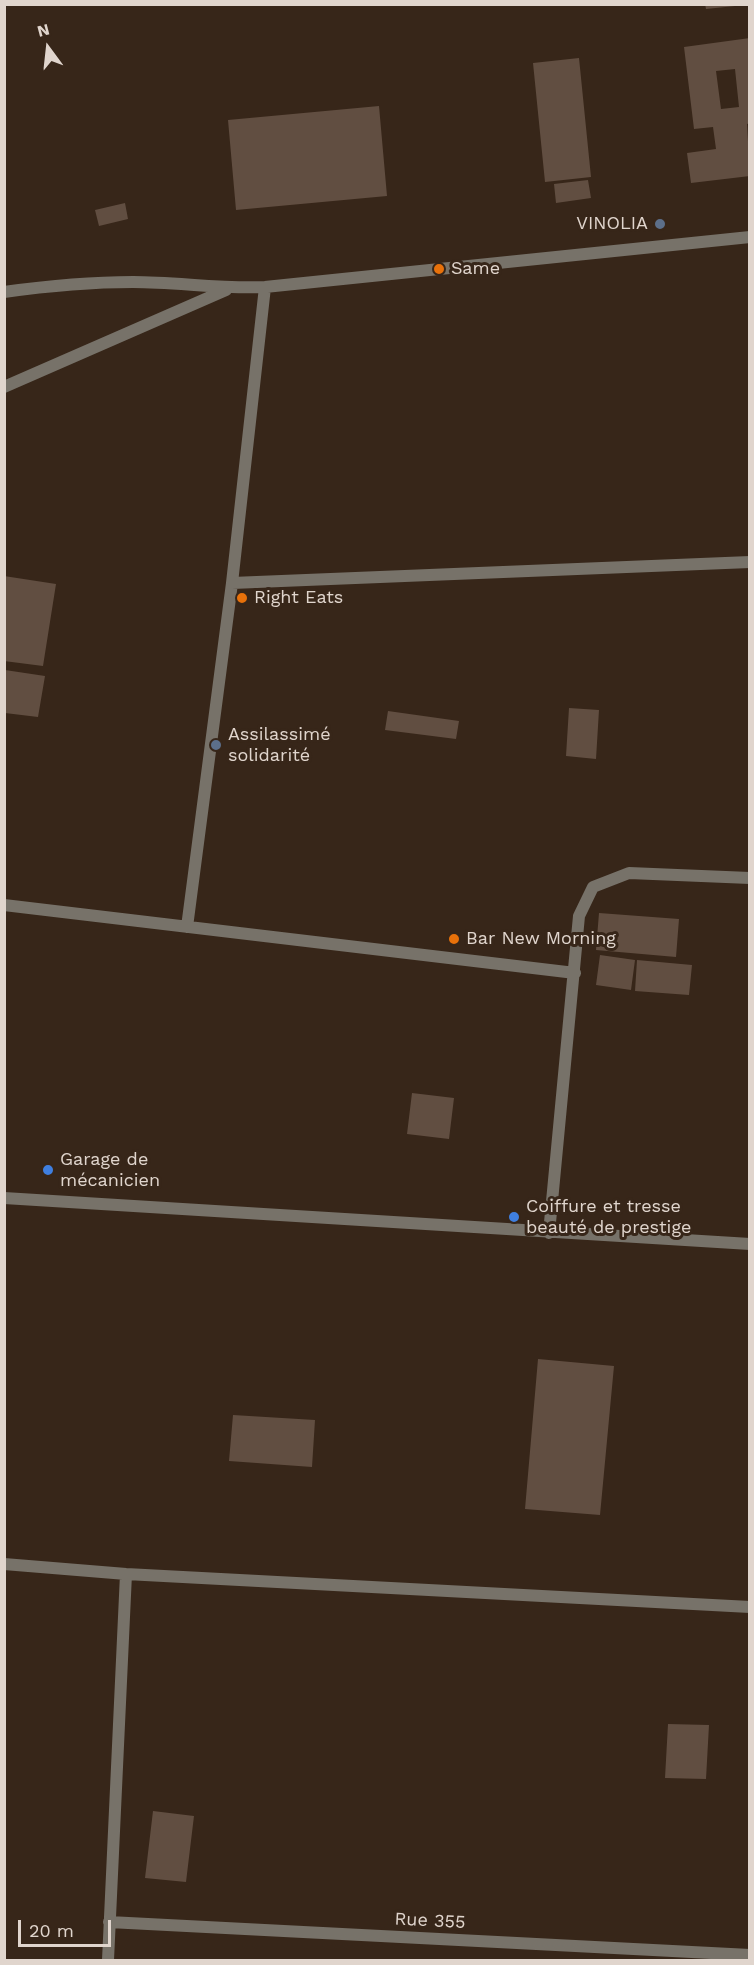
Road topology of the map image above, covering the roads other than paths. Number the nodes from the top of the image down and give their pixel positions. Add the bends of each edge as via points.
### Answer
1 (750, 237) edge
2 (266, 287) junction
3 (227, 289) junction
4 (4, 292) edge
5 (4, 387) edge
6 (750, 562) edge
7 (232, 583) junction
8 (750, 878) edge
9 (4, 905) edge
10 (187, 927) junction
11 (575, 973) junction
12 (4, 1198) edge
13 (549, 1233) junction
14 (750, 1244) edge
15 (4, 1564) edge
16 (126, 1574) junction
17 (750, 1607) edge
18 (109, 1922) junction
19 (750, 1955) edge
20 (108, 1960) edge

1 - 2 street
2 - 3 street
2 - 7 street
3 - 4 street via 134,282
3 - 5 street
6 - 7 street
7 - 10 street
8 - 11 street via 629,873 593,887 579,916
9 - 10 street
10 - 11 street
11 - 13 street
12 - 13 street
13 - 14 street
15 - 16 street
16 - 17 street
16 - 18 street
18 - 19 street, Rue 355
18 - 20 street

